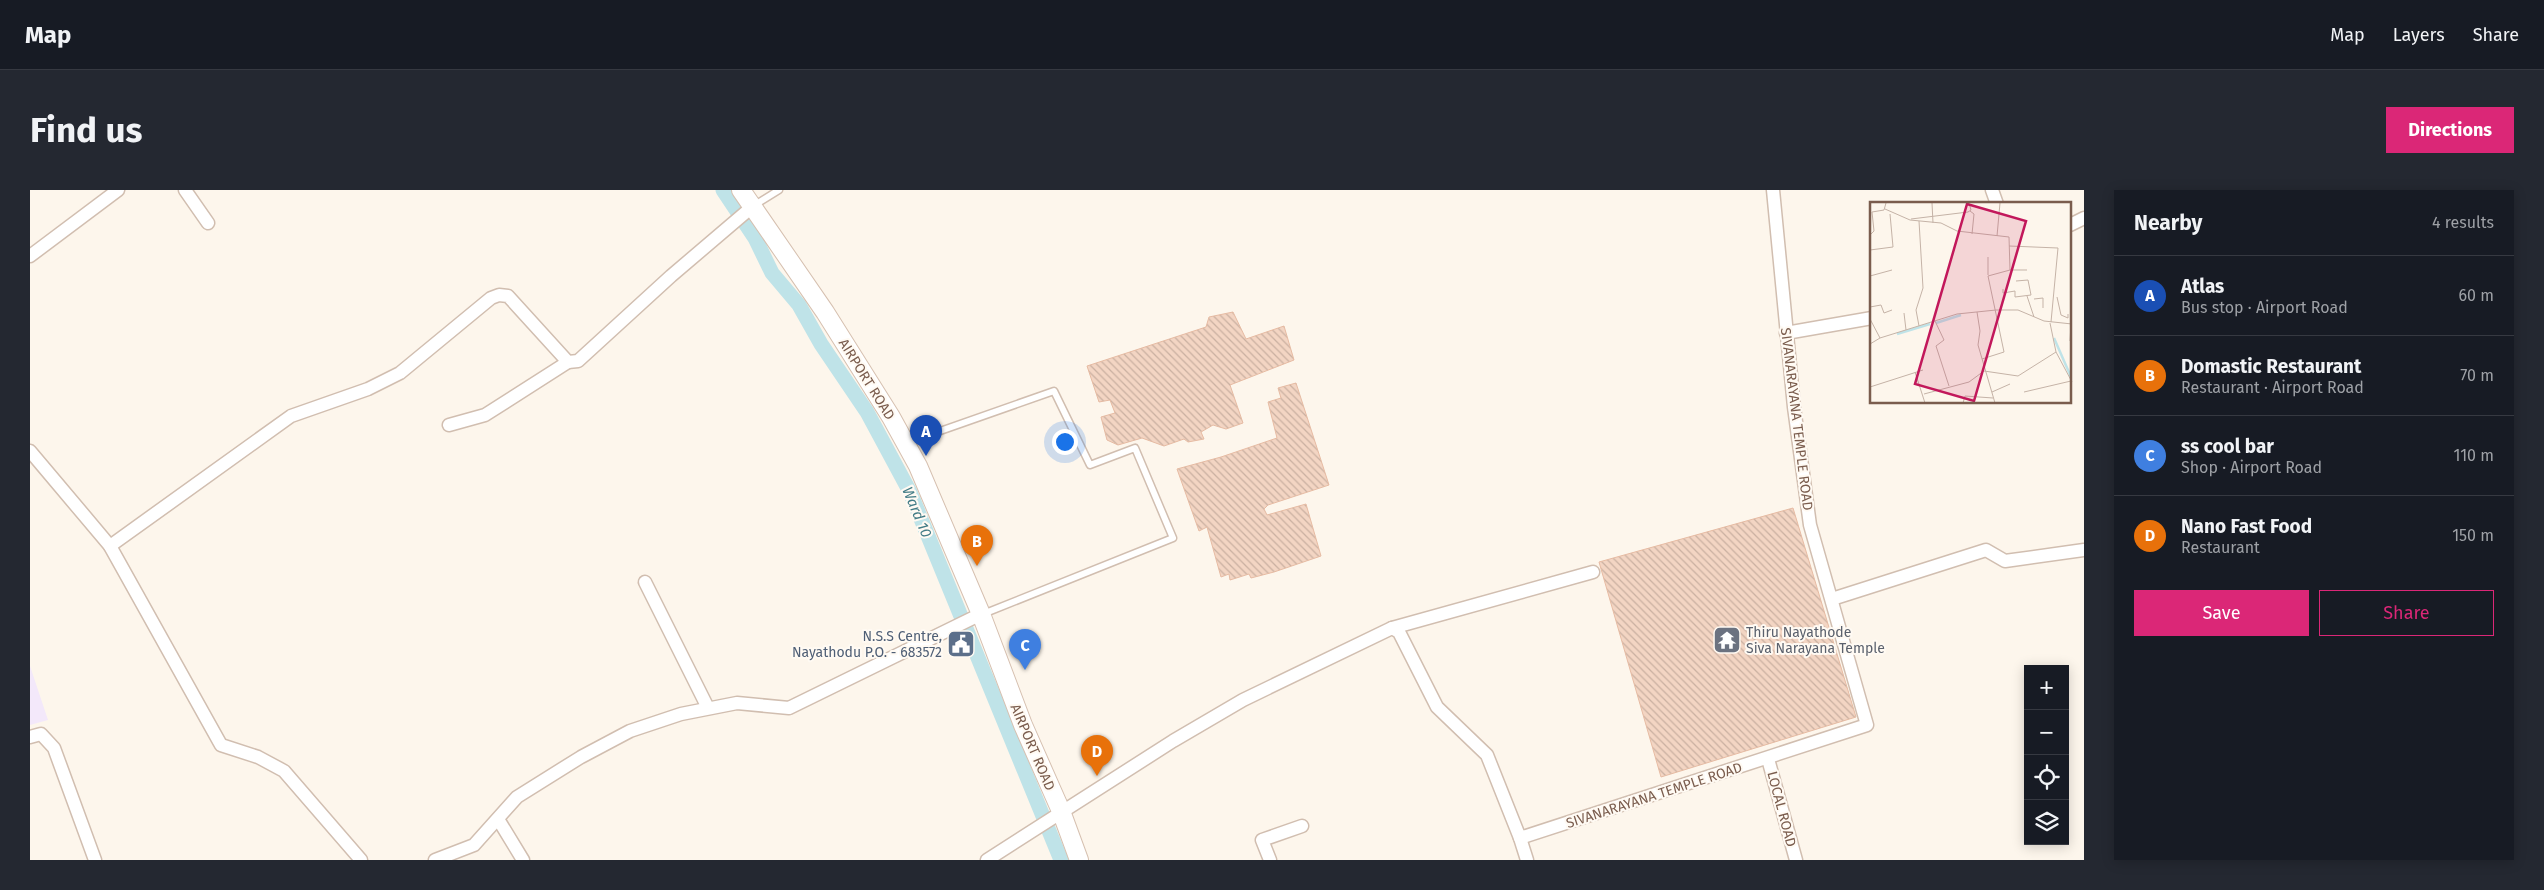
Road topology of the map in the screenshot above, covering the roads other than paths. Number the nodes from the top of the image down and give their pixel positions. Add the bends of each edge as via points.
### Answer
1 (118, 190) edge
2 (185, 190) edge
3 (741, 190) edge
4 (779, 190) edge
5 (1773, 190) edge
6 (1992, 190) edge
7 (1996, 202) edge
8 (752, 207) junction
9 (2084, 218) edge
10 (208, 224) dead end
11 (2072, 224) edge
12 (30, 256) edge
13 (1870, 318) edge
14 (1786, 333) junction
15 (568, 362) junction
16 (449, 425) dead end
17 (905, 443) junction
18 (30, 451) edge
19 (110, 546) junction
20 (2084, 550) edge
21 (1594, 572) dead end
22 (645, 582) dead end
23 (1832, 599) junction
24 (979, 616) junction
25 (1392, 628) junction
26 (708, 708) junction
27 (30, 737) edge
28 (1768, 759) junction
29 (1057, 814) junction
30 (498, 819) junction
31 (1302, 826) dead end
32 (1520, 838) junction
33 (95, 860) edge
34 (361, 860) edge
35 (435, 860) edge
36 (523, 860) edge
37 (987, 860) edge
38 (1079, 860) edge
39 (1270, 860) edge
40 (1527, 860) edge
41 (1796, 860) edge

1 - 12 street
2 - 10 street
3 - 8 main road, AIRPORT ROAD
4 - 8 lane
5 - 14 street, SIVANARAYANA TEMPLE ROAD
6 - 7 street
8 - 15 street via 578,361
8 - 17 main road, AIRPORT ROAD via 825,312
9 - 11 street
13 - 14 street
14 - 23 street, SIVANARAYANA TEMPLE ROAD via 1810,526
15 - 16 street via 485,415
15 - 19 street via 508,296 499,295 400,373 368,389 292,416
17 - 24 main road, AIRPORT ROAD via 918,466
17 - 24 lane via 1054,391 1090,465 1135,448 1173,538
18 - 19 street
19 - 34 street via 221,746 258,757 284,771
20 - 23 street via 2004,560 1986,550
21 - 25 street
22 - 26 street
23 - 28 street, SIVANARAYANA TEMPLE ROAD via 1868,725
24 - 26 street via 789,708 737,704
24 - 29 main road, AIRPORT ROAD
25 - 29 street via 1243,700
25 - 32 street via 1399,632 1437,707 1487,755
26 - 30 street via 630,731 581,757 517,798
27 - 33 street via 41,734 54,748
28 - 32 street, SIVANARAYANA TEMPLE ROAD
28 - 41 street, LOCAL ROAD
29 - 37 street
29 - 38 main road, AIRPORT ROAD
30 - 35 street via 474,845
30 - 36 street
31 - 39 street via 1262,840
32 - 40 street

